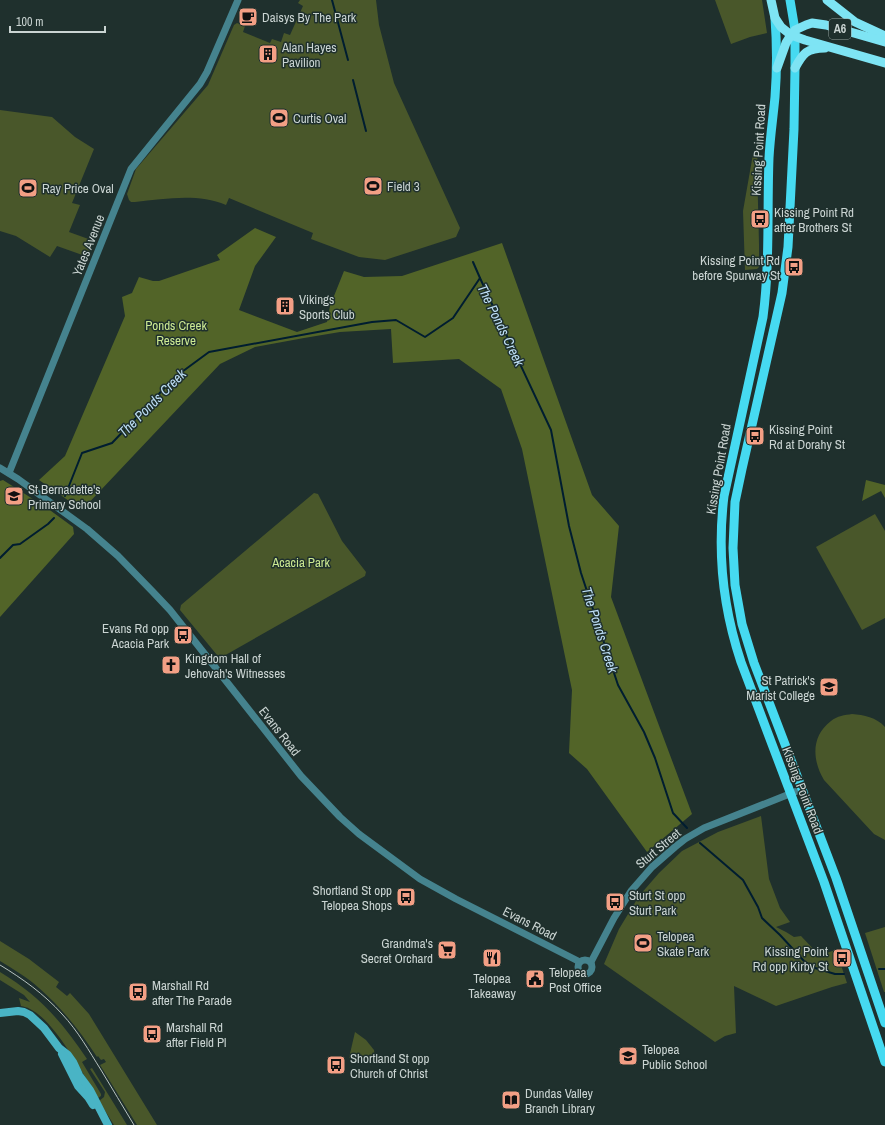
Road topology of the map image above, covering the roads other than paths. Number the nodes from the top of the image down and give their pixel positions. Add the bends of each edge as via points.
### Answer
1 (238, 0) edge
2 (772, 0) edge
3 (790, 0) edge
4 (827, 0) edge
5 (775, 18) junction
6 (794, 34) junction
7 (885, 36) edge
8 (885, 42) edge
9 (834, 48) junction
10 (885, 63) edge
11 (777, 68) junction
12 (796, 68) junction
13 (0, 468) edge
14 (9, 473) junction
15 (802, 789) junction
16 (790, 794) junction
17 (580, 962) junction
18 (591, 962) junction
19 (0, 1013) edge
20 (885, 1023) edge
21 (885, 1062) edge
22 (108, 1125) edge

1 - 14 street, Yates Avenue via 200,84 131,169
2 - 5 highway, Kissing Point Road
3 - 6 main road, Kissing Point Road
4 - 7 highway, A6 via 855,22
5 - 6 highway, A6 via 781,27
5 - 11 main road, Kissing Point Road
6 - 8 highway, A6 via 806,25 819,24
6 - 9 highway, A6
6 - 11 highway via 786,43
6 - 12 main road, Kissing Point Road
9 - 10 highway, A6
9 - 12 highway via 811,49 802,55
11 - 16 main road, Kissing Point Road via 769,159 766,292 763,317 724,496 721,550 725,600 734,643
12 - 15 main road, Kissing Point Road via 786,273 738,485 733,548 738,609 746,640
13 - 14 street, Evans Road
14 - 17 street, Evans Road via 87,529 153,592 301,776 359,834 420,879
15 - 16 street, Sturt Street
15 - 20 main road, Kissing Point Road via 836,878
16 - 18 street, Sturt Street via 704,828 664,856 631,891
16 - 21 main road, Kissing Point Road via 826,887
17 - 18 street
17 - 18 street via 579,970 585,974 592,970
19 - 22 main road via 18,1011 30,1015 44,1028 71,1060 78,1075 89,1087

